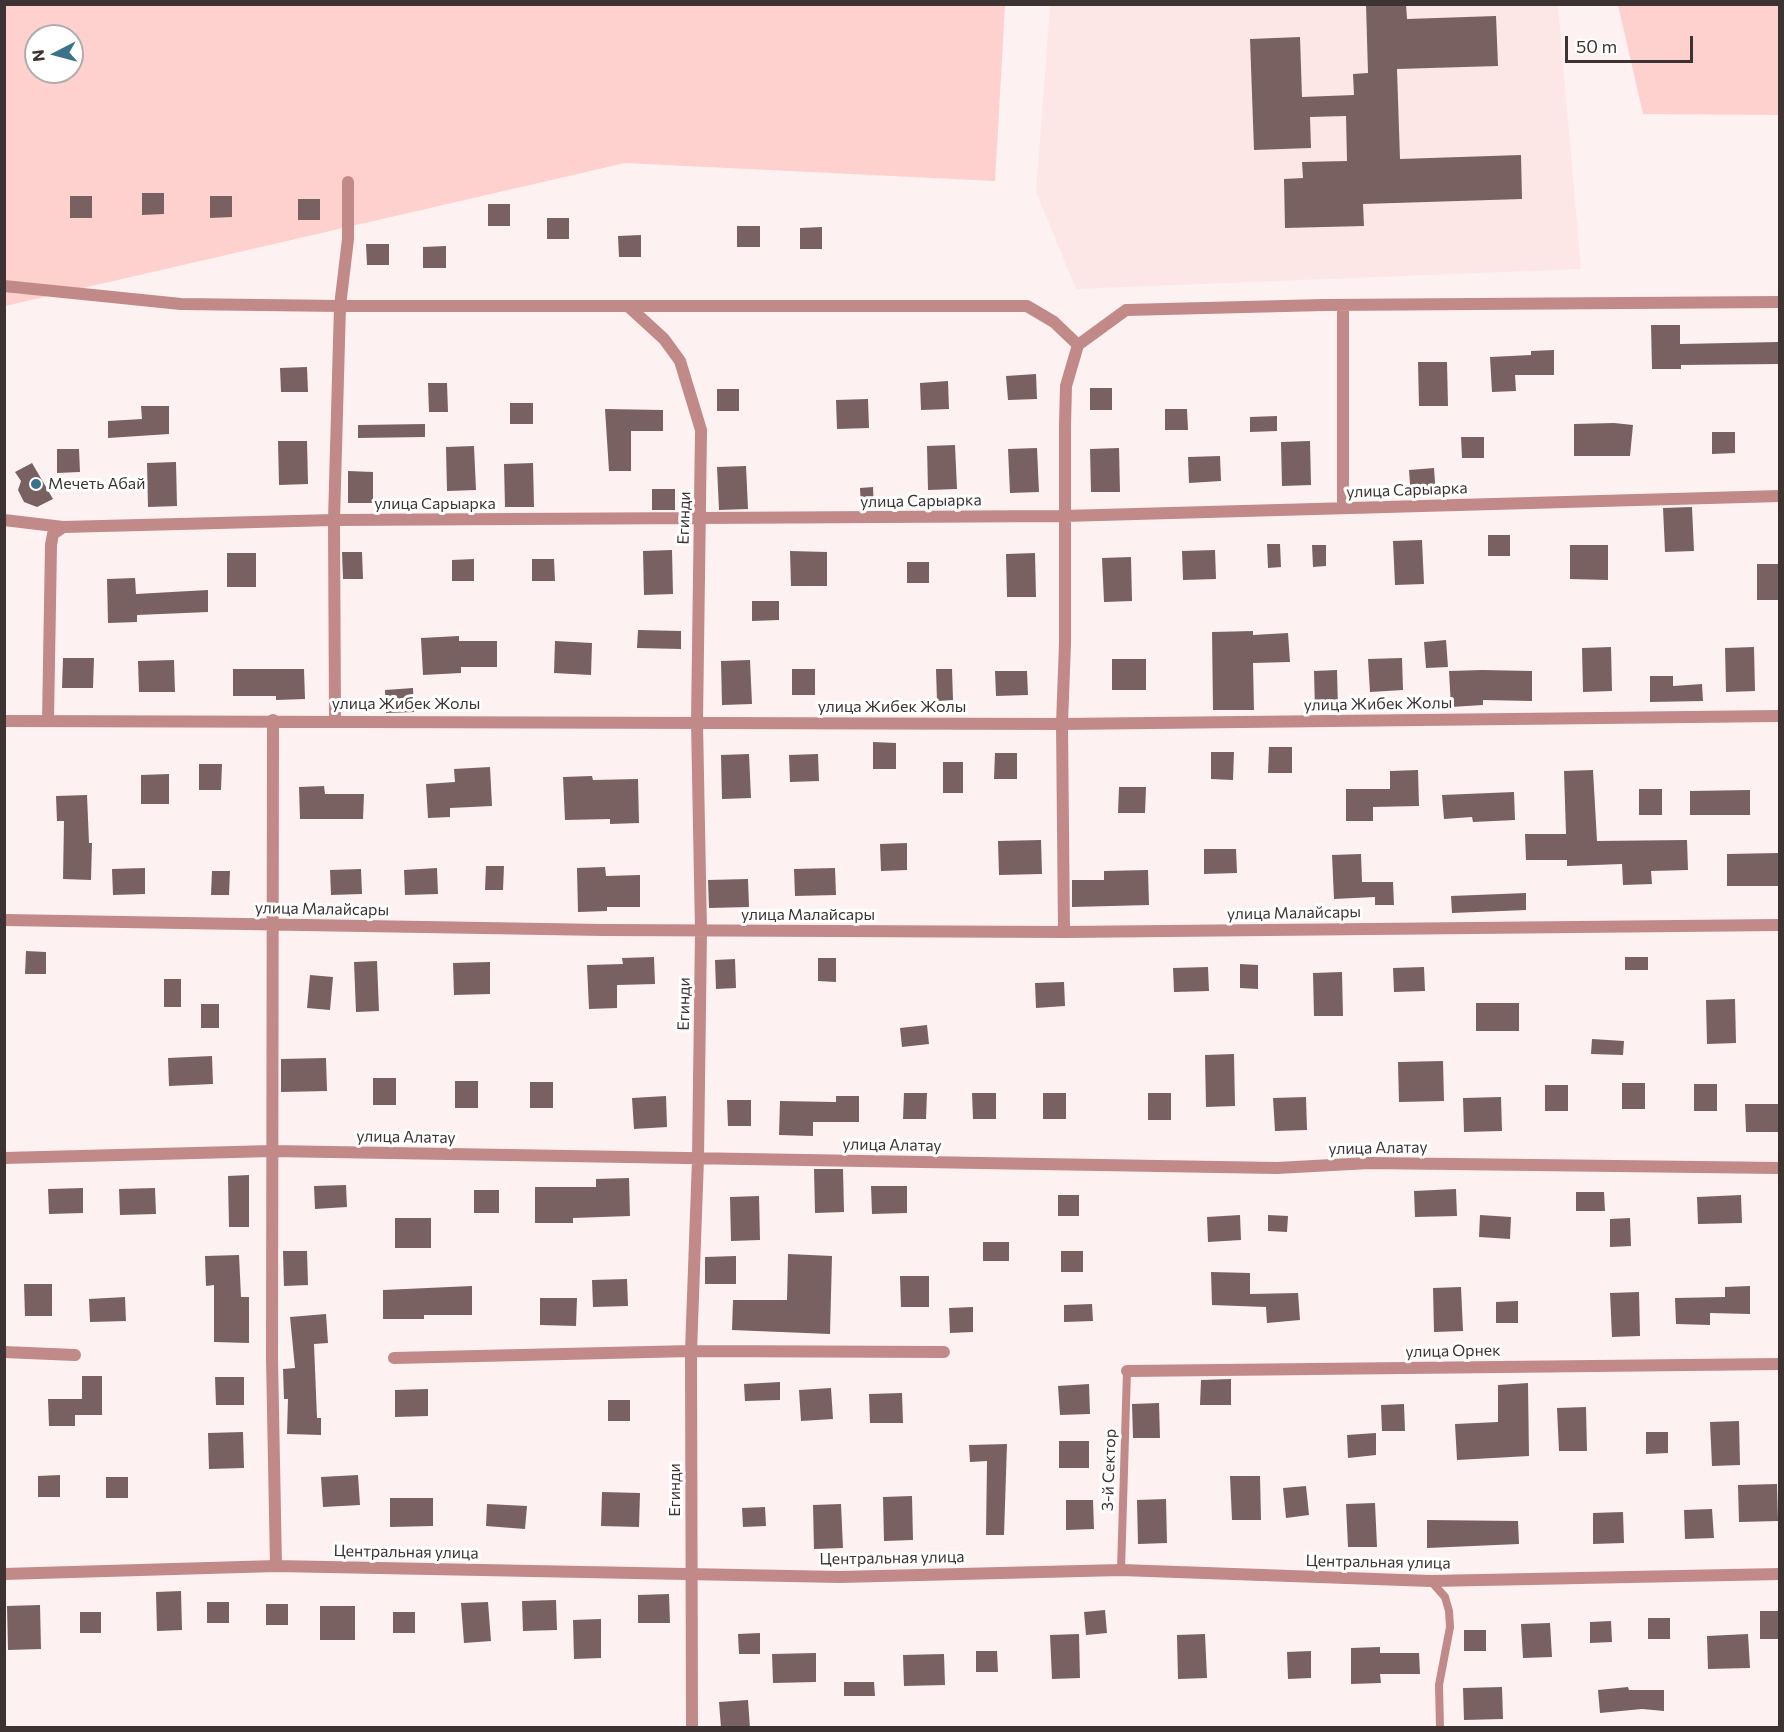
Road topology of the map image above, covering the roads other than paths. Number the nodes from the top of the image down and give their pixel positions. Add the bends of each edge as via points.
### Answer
1 (348, 182) dead end
2 (4, 286) edge
3 (1779, 302) edge
4 (1343, 305) junction
5 (340, 306) junction
6 (628, 306) junction
7 (1078, 345) junction
8 (1779, 496) edge
9 (1343, 508) junction
10 (1064, 516) junction
11 (4, 520) edge
12 (334, 520) junction
13 (699, 520) junction
14 (63, 527) junction
15 (1779, 716) edge
16 (273, 720) junction
17 (335, 720) junction
18 (4, 721) edge
19 (48, 721) junction
20 (697, 722) junction
21 (1062, 724) junction
22 (4, 920) edge
23 (272, 924) junction
24 (1779, 925) edge
25 (701, 931) junction
26 (1064, 932) junction
27 (272, 1151) junction
28 (4, 1158) edge
29 (699, 1159) junction
30 (1779, 1168) edge
31 (691, 1351) junction
32 (4, 1352) edge
33 (944, 1352) dead end
34 (75, 1355) dead end
35 (394, 1358) dead end
36 (1779, 1364) edge
37 (1127, 1371) joint
38 (276, 1566) junction
39 (1122, 1570) junction
40 (4, 1574) edge
41 (1779, 1574) edge
42 (692, 1575) junction
43 (1431, 1581) junction
44 (692, 1728) edge
45 (1440, 1728) edge

1 - 5 street via 348,239
2 - 5 street via 181,304
3 - 4 street
4 - 7 street via 1126,310
4 - 9 street
5 - 6 street
5 - 12 street
6 - 7 street via 1027,306 1054,322
6 - 13 street, Егинди via 664,339 680,361 689,387 702,430
7 - 10 street via 1066,387
8 - 9 street, улица Сарыарка
9 - 10 street, улица Сарыарка
10 - 13 street, улица Сарыарка
10 - 21 street
11 - 14 street, улица Сарыарка
12 - 13 street, улица Сарыарка
12 - 14 street, улица Сарыарка
12 - 17 street
13 - 20 street, Егинди
14 - 19 street via 53,534 51,545
15 - 21 street, улица Жибек Жолы
16 - 17 street, улица Жибек Жолы
16 - 19 street, улица Жибек Жолы
16 - 23 street
17 - 20 street, улица Жибек Жолы
18 - 19 street, улица Жибек Жолы
20 - 21 street, улица Жибек Жолы
20 - 25 street, Егинди
21 - 26 street
22 - 23 street, улица Малайсары
23 - 25 street, улица Малайсары
23 - 27 street
24 - 26 street, улица Малайсары
25 - 26 street, улица Малайсары
25 - 29 street, Егинди
27 - 28 street, улица Алатау
27 - 29 street, улица Алатау
27 - 38 street
29 - 30 street, улица Алатау via 1277,1168 1369,1163
29 - 31 street, Егинди
31 - 33 street
31 - 35 street
31 - 42 street, Егинди
32 - 34 street
36 - 37 street, улица Орнек
37 - 39 lane, 3-й Сектор
38 - 40 street, Центральная улица
38 - 42 street, Центральная улица
39 - 42 street, Центральная улица via 840,1577
39 - 43 street, Центральная улица
41 - 43 street, Центральная улица
42 - 44 street, Егинди
43 - 45 lane via 1445,1597 1450,1627 1439,1685

